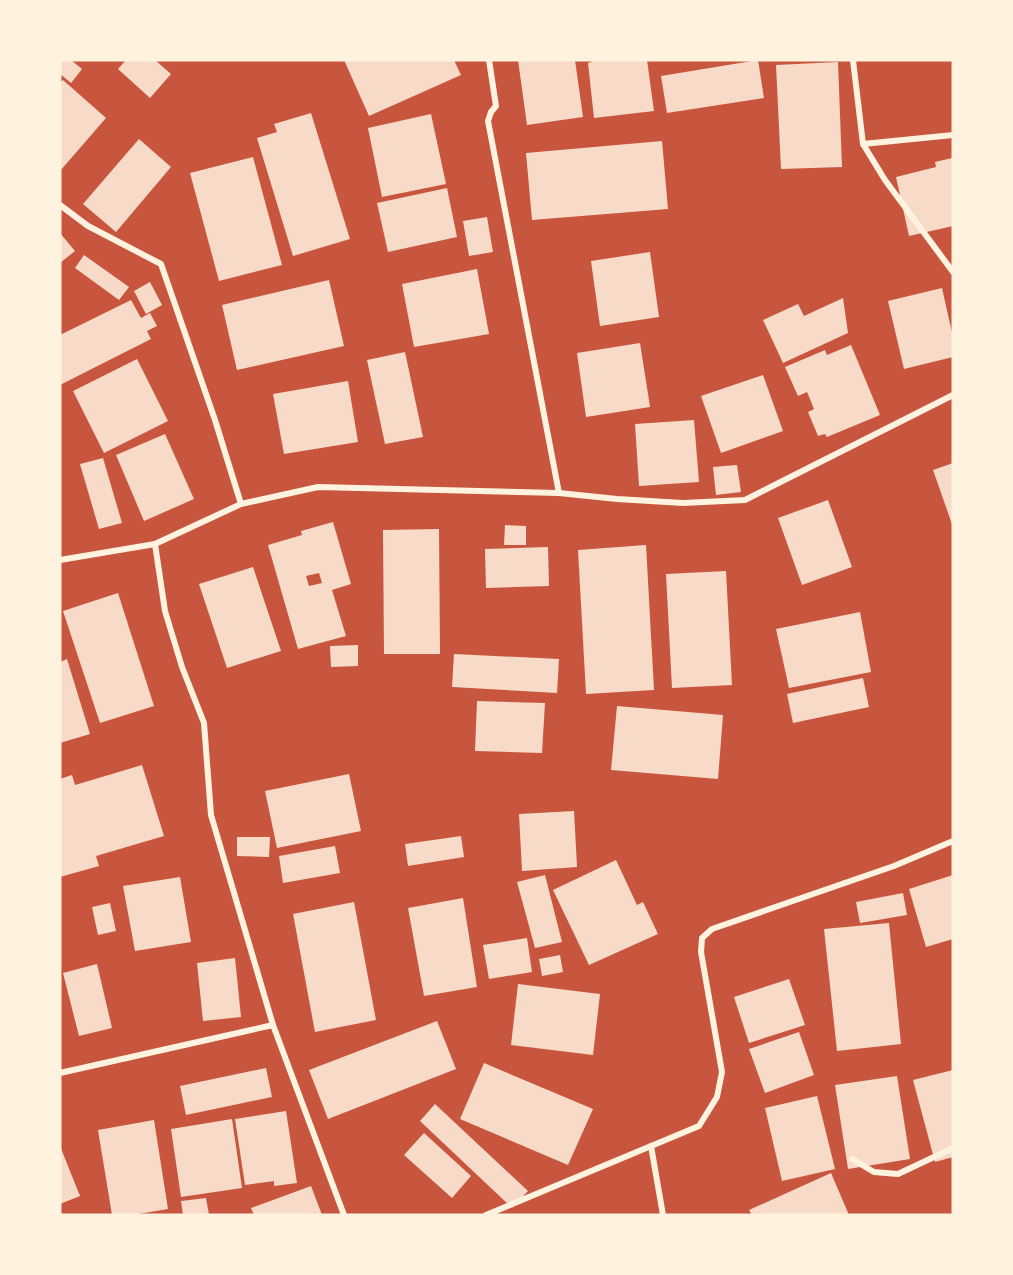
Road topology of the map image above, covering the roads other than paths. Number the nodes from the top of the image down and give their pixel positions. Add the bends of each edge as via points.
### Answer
1 (489, 60) edge
2 (853, 60) edge
3 (953, 135) edge
4 (862, 144) junction
5 (60, 205) edge
6 (953, 272) edge
7 (953, 395) edge
8 (559, 493) junction
9 (242, 504) junction
10 (155, 544) junction
11 (60, 560) edge
12 (953, 842) edge
13 (273, 1025) junction
14 (60, 1073) edge
15 (651, 1146) junction
16 (953, 1148) edge
17 (852, 1159) dead end
18 (344, 1215) edge
19 (486, 1215) edge
20 (663, 1215) edge

1 - 8 street via 496,106 488,121
2 - 4 street
3 - 4 street
4 - 6 street
5 - 9 street via 88,226 161,264
7 - 8 street via 745,501 683,503
8 - 9 street via 318,488
9 - 10 street
10 - 11 street
10 - 13 street via 165,611 204,723 211,815
12 - 15 street via 712,929 702,938 722,1072 717,1097 699,1126
13 - 14 street
13 - 18 street
15 - 19 street
15 - 20 street
16 - 17 street via 898,1174 874,1172

